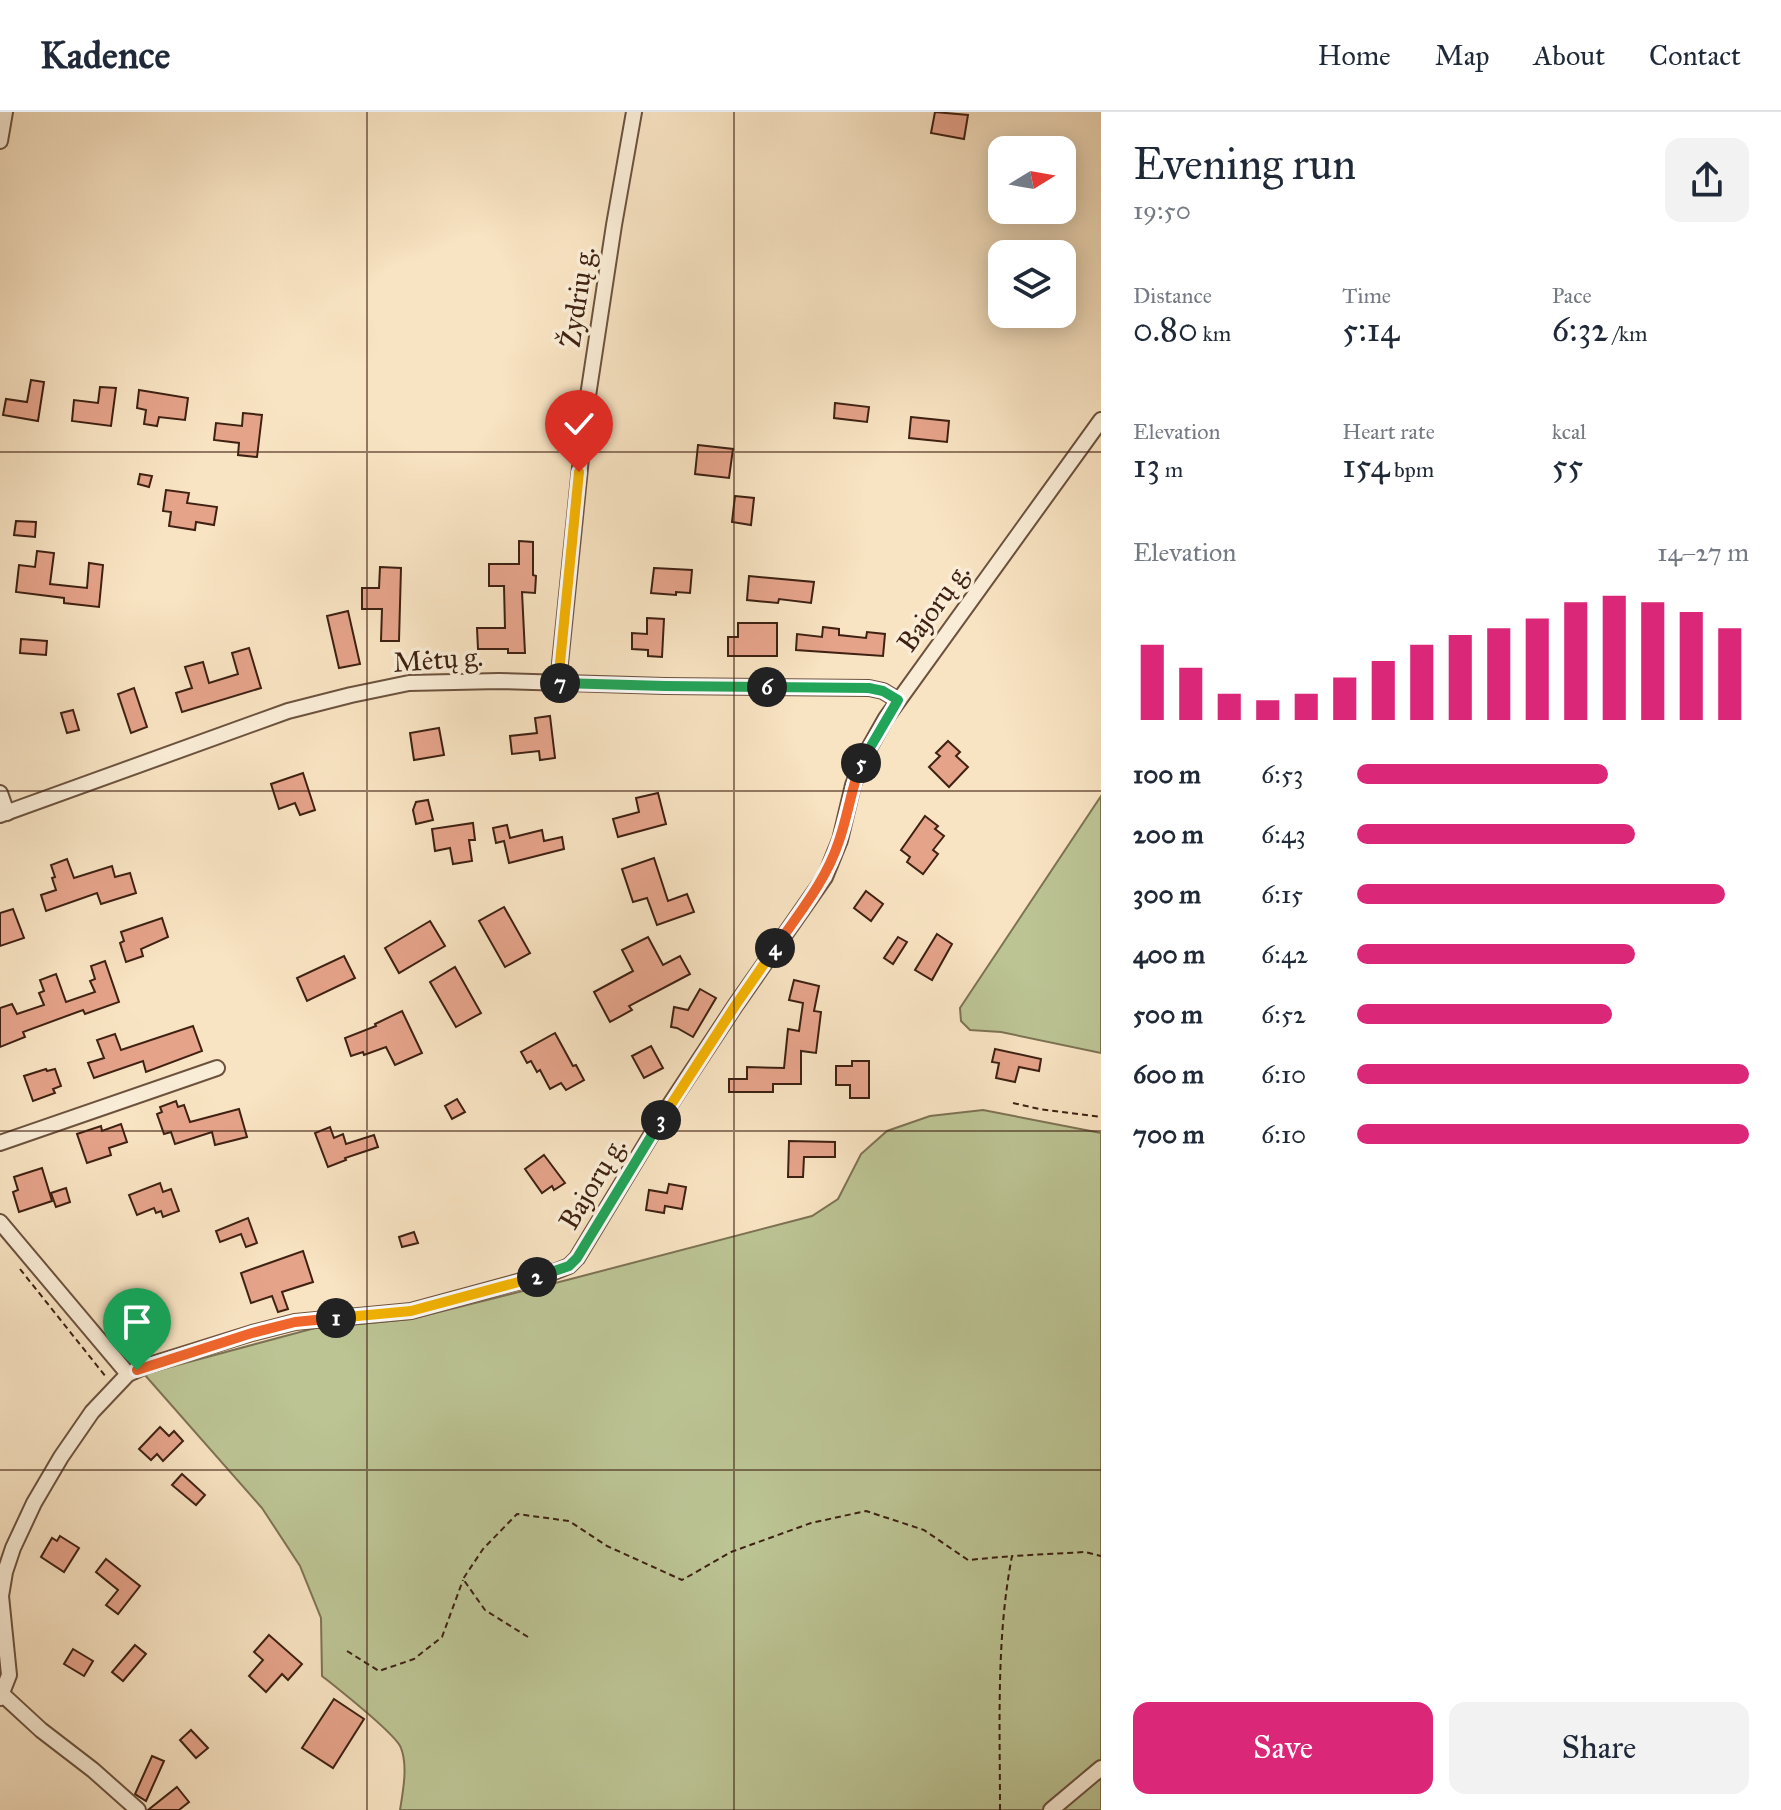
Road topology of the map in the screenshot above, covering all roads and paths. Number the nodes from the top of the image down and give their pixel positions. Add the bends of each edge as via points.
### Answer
1 (5, 112) edge
2 (634, 112) edge
3 (0, 141) edge
4 (1101, 420) edge
5 (558, 683) junction
6 (898, 700) junction
7 (0, 793) edge
8 (4, 814) edge
9 (217, 1068) dead end
10 (1013, 1103) dead end
11 (1101, 1117) edge
12 (0, 1143) edge
13 (0, 1222) edge
14 (20, 1270) dead end
15 (128, 1374) junction
16 (113, 1388) junction
17 (1012, 1556) junction
18 (1101, 1556) edge
19 (463, 1579) junction
20 (1, 1609) edge
21 (528, 1637) dead end
22 (347, 1651) dead end
23 (4, 1652) edge
24 (1, 1696) edge
25 (1101, 1768) edge
26 (138, 1810) edge
27 (1000, 1810) edge
28 (1051, 1810) edge

1 - 3 street
2 - 5 street, Žydrių g. via 586,409
4 - 6 street, Bajorų g.
5 - 6 street, Mėtų g. via 869,688
5 - 8 street, Mėtų g. via 409,683 351,695 252,723
6 - 15 street, Bajorų g. via 864,757 825,877 735,1006 569,1266 411,1311 266,1329
7 - 8 street
9 - 12 street
10 - 11 path
13 - 15 street
14 - 16 path
15 - 16 street
16 - 20 street via 34,1503 5,1572
17 - 18 path
17 - 19 path via 968,1560 924,1530 866,1511 811,1523 731,1552 682,1580 607,1546 569,1521 517,1514
17 - 27 path via 1001,1638
19 - 21 path via 485,1610
19 - 22 path via 442,1637 414,1659 379,1671
20 - 23 street
23 - 24 street via 9,1675
24 - 26 street
25 - 28 street

